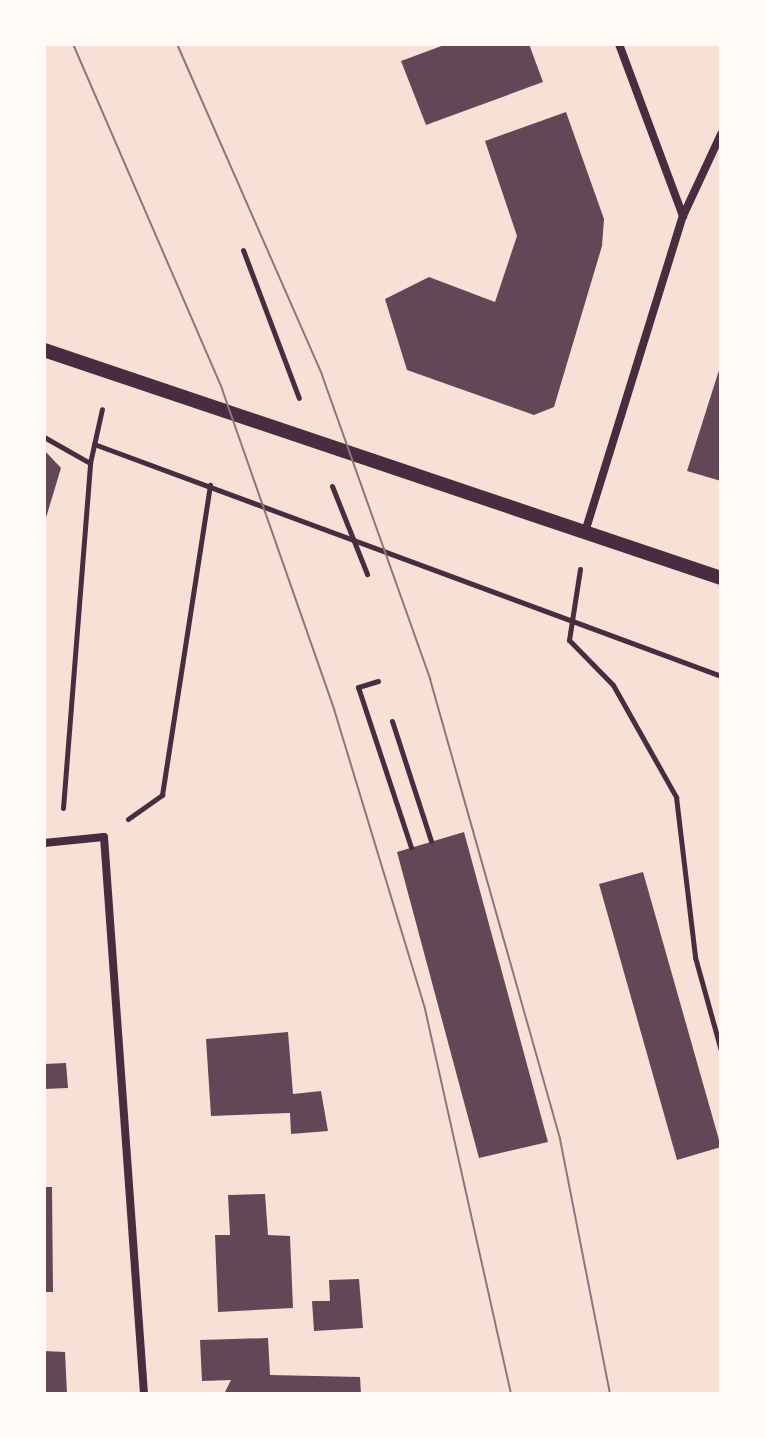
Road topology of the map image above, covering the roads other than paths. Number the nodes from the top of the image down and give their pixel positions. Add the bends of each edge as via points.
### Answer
1 (619, 44) edge
2 (721, 134) edge
3 (683, 216) junction
4 (44, 350) edge
5 (585, 532) junction
6 (721, 578) edge
7 (44, 843) edge
8 (144, 1394) edge

1 - 3 street
2 - 3 street
3 - 5 street
4 - 5 street
5 - 6 street
7 - 8 street via 104,837

